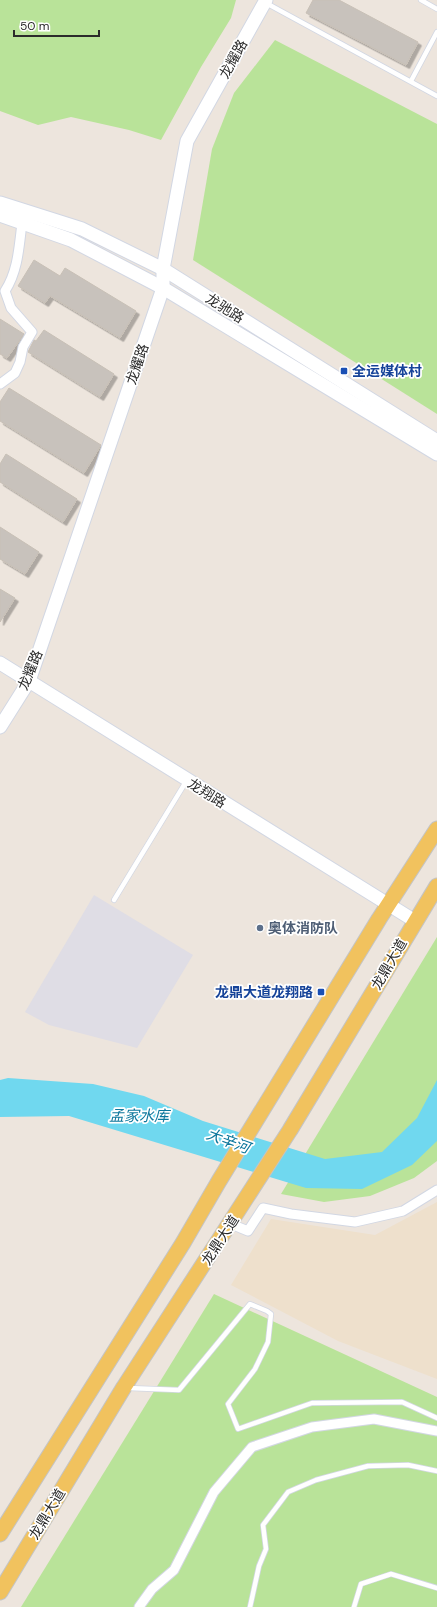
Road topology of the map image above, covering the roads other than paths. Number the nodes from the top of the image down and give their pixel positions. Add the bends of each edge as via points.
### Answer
1 (421, 0) edge
2 (265, 1) edge
3 (437, 9) edge
4 (437, 32) edge
5 (411, 81) junction
6 (437, 96) edge
7 (0, 203) edge
8 (0, 216) edge
9 (22, 223) junction
10 (164, 269) junction
11 (163, 288) junction
12 (3, 291) edge
13 (0, 384) edge
14 (437, 441) edge
15 (437, 454) edge
16 (0, 663) edge
17 (29, 681) junction
18 (0, 727) edge
19 (187, 780) junction
20 (437, 829) edge
21 (437, 886) edge
22 (114, 900) dead end
23 (388, 906) junction
24 (415, 921) junction
25 (437, 1190) edge
26 (231, 1224) junction
27 (124, 1387) junction
28 (437, 1418) edge
29 (437, 1431) edge
30 (437, 1471) edge
31 (0, 1534) edge
32 (437, 1588) edge
33 (0, 1592) edge
34 (139, 1607) edge
35 (250, 1607) edge
36 (354, 1607) edge

1 - 3 lane
2 - 5 lane
2 - 10 street, 龙耀路 via 186,142
4 - 5 lane
5 - 6 lane
7 - 10 street, 龙驰路 via 82,229
8 - 9 street, 龙驰路
9 - 11 street, 龙驰路 via 71,240
9 - 12 street via 17,265 13,279
10 - 11 street, 龙耀路
10 - 14 street, 龙驰路
11 - 15 street, 龙驰路
11 - 17 street, 龙耀路
12 - 13 street via 11,308 32,332 23,347 15,373
16 - 17 street, 龙翔路
17 - 18 street, 龙耀路
17 - 19 street, 龙翔路
19 - 22 lane
19 - 23 street, 龙翔路
20 - 23 main road, 龙鼎大道
21 - 24 main road, 龙鼎大道
23 - 24 street, 龙翔路
23 - 31 main road, 龙鼎大道 via 183,1244
24 - 26 main road, 龙鼎大道
25 - 26 street via 403,1211 355,1222 263,1208 248,1231
26 - 27 main road, 龙鼎大道
27 - 28 lane via 179,1390 250,1304 271,1314 268,1342 255,1369 228,1404 238,1429 312,1403 402,1402
27 - 33 main road, 龙鼎大道
29 - 34 street via 374,1419 312,1427 252,1447 214,1492 174,1570 152,1589
30 - 35 lane via 408,1465 368,1466 316,1480 288,1492 263,1524 266,1548 259,1566
32 - 36 lane via 391,1574 361,1584

